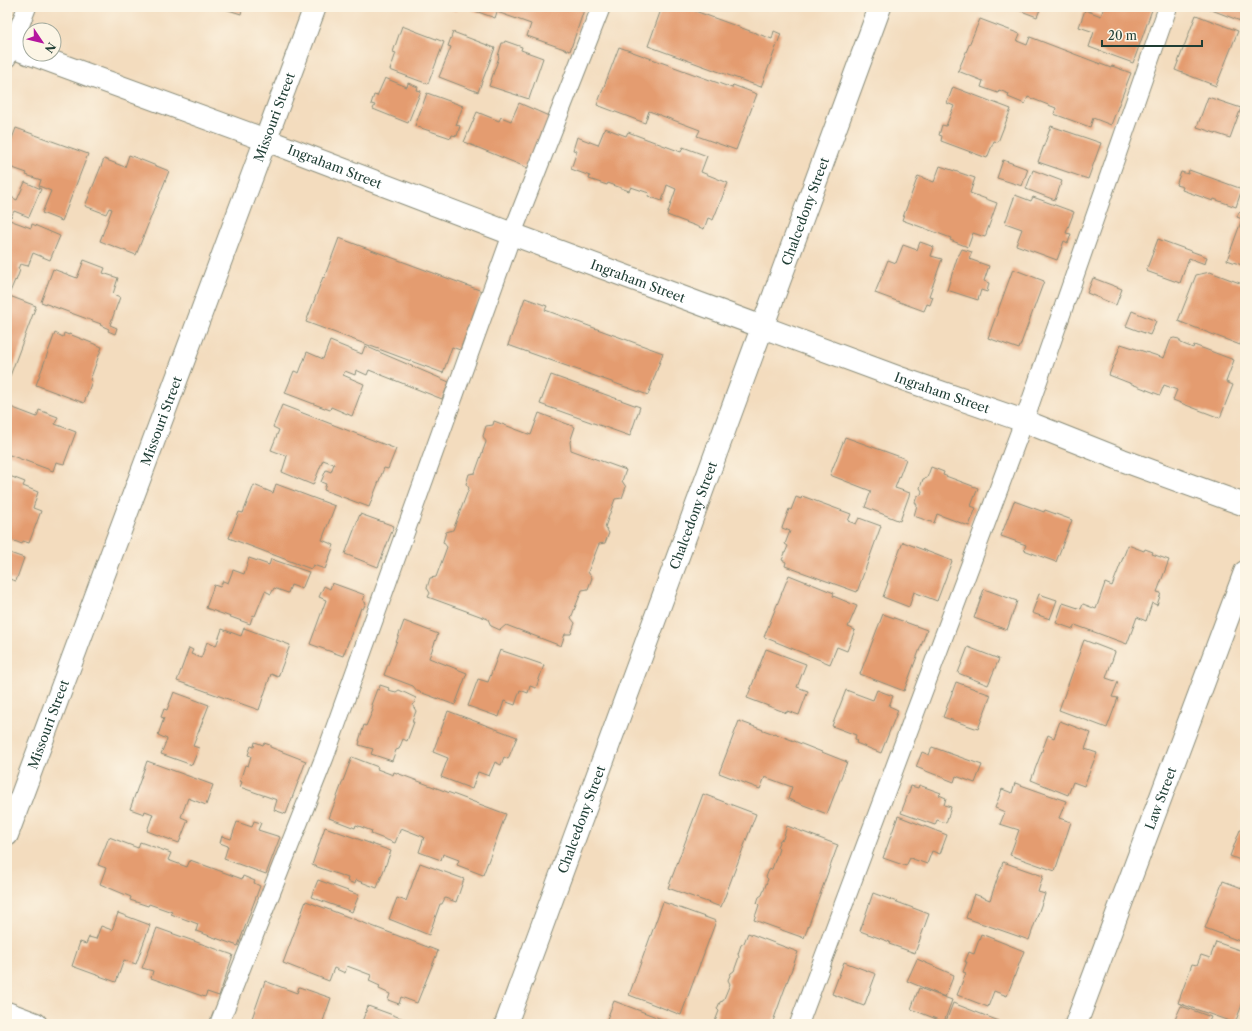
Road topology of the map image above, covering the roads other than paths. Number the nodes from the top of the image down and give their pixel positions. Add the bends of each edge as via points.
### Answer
1 (26, 7) edge
2 (315, 7) edge
3 (601, 7) edge
4 (880, 7) edge
5 (1168, 7) edge
6 (17, 51) edge
7 (266, 140) junction
8 (512, 234) junction
9 (763, 326) junction
10 (1024, 421) junction
11 (1245, 505) edge
12 (1245, 572) edge
13 (7, 835) edge
14 (7, 1013) edge
15 (36, 1024) edge
16 (219, 1024) edge
17 (506, 1024) edge
18 (799, 1024) edge
19 (1076, 1024) edge

1 - 6 lane
2 - 7 street, Missouri Street
3 - 8 lane
4 - 9 street, Chalcedony Street
5 - 10 lane
6 - 7 street, Ingraham Street
7 - 8 street, Ingraham Street
7 - 13 street, Missouri Street
8 - 9 street, Ingraham Street
8 - 16 lane via 325,756
9 - 10 street, Ingraham Street via 900,378
9 - 17 street, Chalcedony Street
10 - 11 street, Ingraham Street
10 - 18 lane
12 - 19 street, Law Street
14 - 15 street

